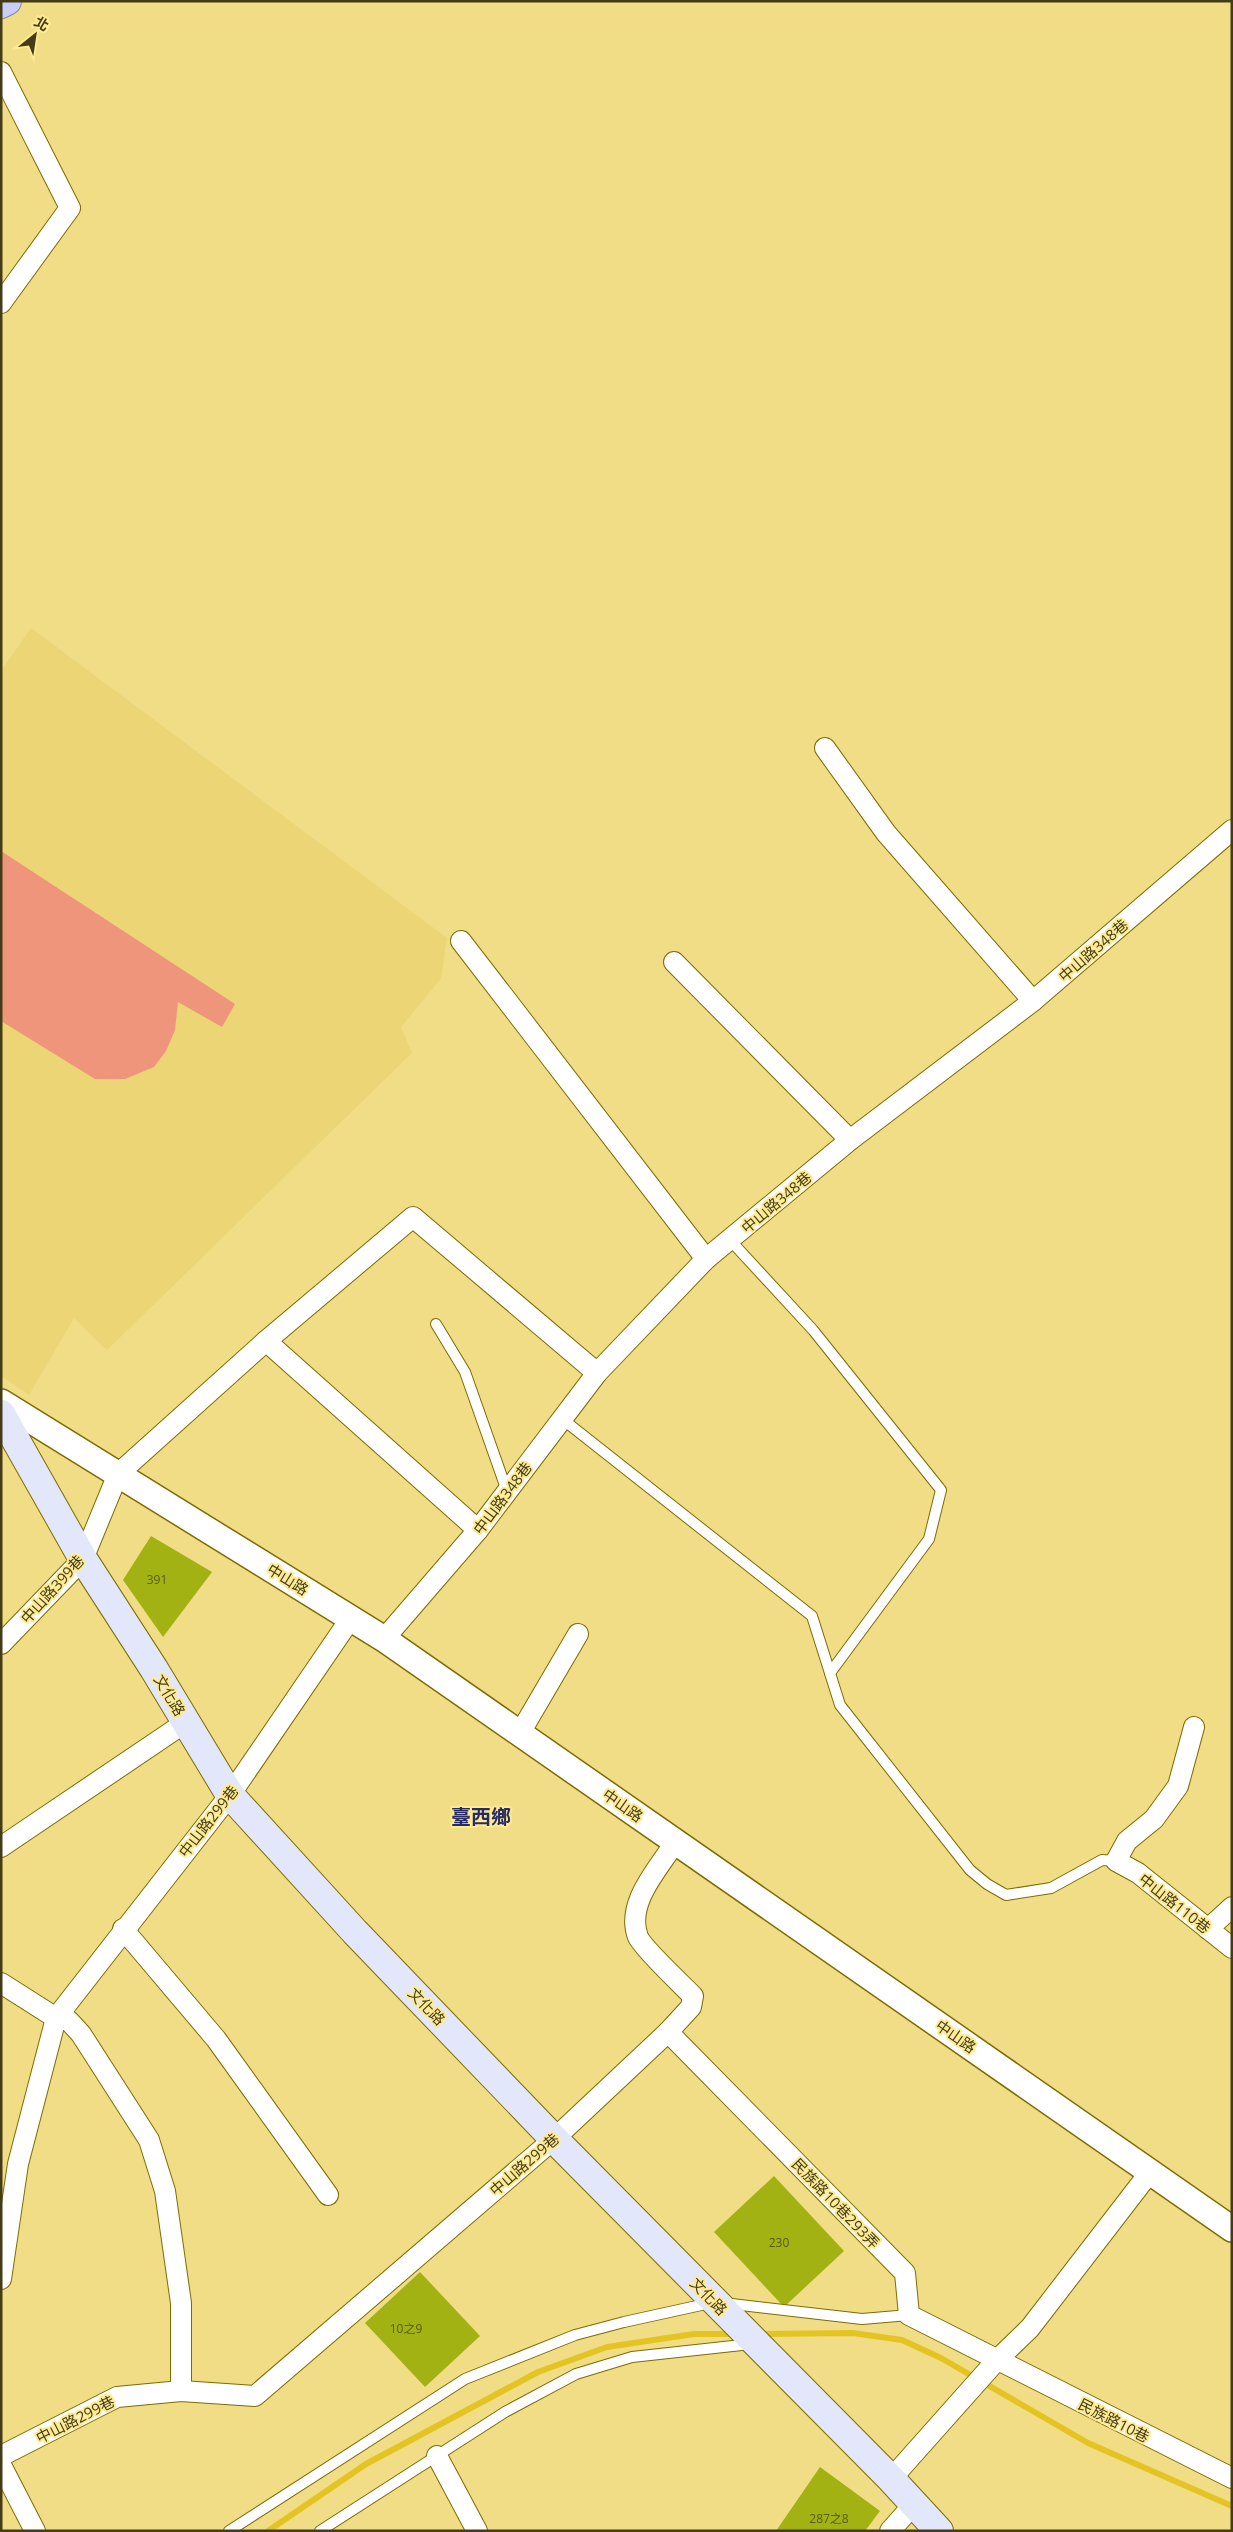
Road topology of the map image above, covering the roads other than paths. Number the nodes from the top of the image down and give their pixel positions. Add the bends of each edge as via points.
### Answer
1 (7, 1) edge
2 (1, 4) edge
3 (1, 72) edge
4 (1, 303) edge
5 (824, 748) dead end
6 (1232, 830) edge
7 (461, 941) dead end
8 (674, 962) dead end
9 (1033, 1002) junction
10 (850, 1140) junction
11 (730, 1240) junction
12 (706, 1259) junction
13 (436, 1324) dead end
14 (266, 1341) junction
15 (597, 1373) junction
16 (1, 1402) edge
17 (1, 1414) edge
18 (562, 1418) junction
19 (118, 1474) junction
20 (507, 1491) junction
21 (478, 1530) junction
22 (83, 1559) junction
23 (351, 1618) junction
24 (578, 1634) dead end
25 (384, 1639) junction
26 (1, 1644) edge
27 (830, 1673) junction
28 (186, 1722) junction
29 (1194, 1727) dead end
30 (520, 1733) junction
31 (230, 1795) junction
32 (676, 1841) junction
33 (1, 1846) edge
34 (1116, 1861) junction
35 (1232, 1906) edge
36 (123, 1929) junction
37 (1208, 1929) junction
38 (1232, 1948) edge
39 (1, 1983) edge
40 (56, 2018) junction
41 (668, 2032) junction
42 (554, 2139) junction
43 (1150, 2172) junction
44 (328, 2195) dead end
45 (1232, 2229) edge
46 (1, 2279) edge
47 (715, 2302) junction
48 (909, 2316) junction
49 (748, 2337) junction
50 (996, 2361) junction
51 (181, 2391) junction
52 (1, 2456) edge
53 (437, 2456) junction
54 (1, 2465) edge
55 (1232, 2478) edge
56 (891, 2479) junction
57 (914, 2504) junction
58 (35, 2531) edge
59 (229, 2531) edge
60 (320, 2531) edge
61 (477, 2531) edge
62 (890, 2531) edge
63 (939, 2531) edge

1 - 2 main road
3 - 4 street via 70,208
5 - 9 street via 886,833
6 - 9 street, 中山路348巷
7 - 12 street
8 - 10 street
9 - 10 street, 中山路348巷
10 - 11 street, 中山路348巷
11 - 12 street, 中山路348巷
11 - 27 lane via 813,1330 941,1490 929,1539
12 - 15 street, 中山路348巷
13 - 20 lane via 465,1372
14 - 15 street via 414,1217
14 - 19 street
14 - 21 street
15 - 18 street, 中山路348巷
16 - 19 street, 中山路
17 - 22 main road, 文化路
18 - 20 street, 中山路348巷
18 - 27 lane via 812,1616
19 - 22 street, 中山路399巷
19 - 23 street, 中山路
20 - 21 street, 中山路348巷
21 - 25 street, 中山路348巷
22 - 26 street, 中山路399巷
22 - 28 main road, 文化路
23 - 25 street, 中山路
23 - 31 street, 中山路299巷
24 - 30 street
25 - 30 street, 中山路
27 - 34 lane via 840,1705 970,1870 987,1884 1006,1895 1051,1888 1102,1860
28 - 31 main road, 文化路
28 - 33 street
29 - 34 street via 1178,1786 1154,1819 1127,1841
30 - 32 street, 中山路
31 - 36 street, 中山路299巷
31 - 42 main road, 文化路
32 - 41 street, 中山路299巷 via 642,1895 634,1915 638,1938 693,1996 691,2007
32 - 43 street, 中山路
34 - 37 street, 中山路110巷 via 1138,1873
35 - 37 street
36 - 40 street, 中山路299巷
36 - 44 street via 216,2039
37 - 38 street, 中山路110巷
39 - 40 street
40 - 46 street, 中山路299巷 via 18,2164
40 - 51 street via 69,2021 81,2034 149,2140 165,2191 181,2303
41 - 42 street, 中山路299巷
41 - 48 street, 民族路10巷293弄 via 905,2273
42 - 47 main road, 文化路
42 - 51 street, 中山路299巷 via 255,2396
43 - 45 street, 中山路
43 - 50 street via 1030,2328
47 - 48 lane via 862,2319
47 - 49 main road, 文化路
47 - 59 lane via 575,2335 465,2379
48 - 50 street
49 - 53 lane via 632,2357 576,2374 506,2412
49 - 56 main road, 文化路
50 - 55 street, 民族路10巷
50 - 56 street
51 - 52 street, 中山路299巷 via 117,2397
53 - 60 lane
53 - 61 street
54 - 58 street
56 - 57 main road, 文化路
57 - 62 street
57 - 63 main road, 文化路

